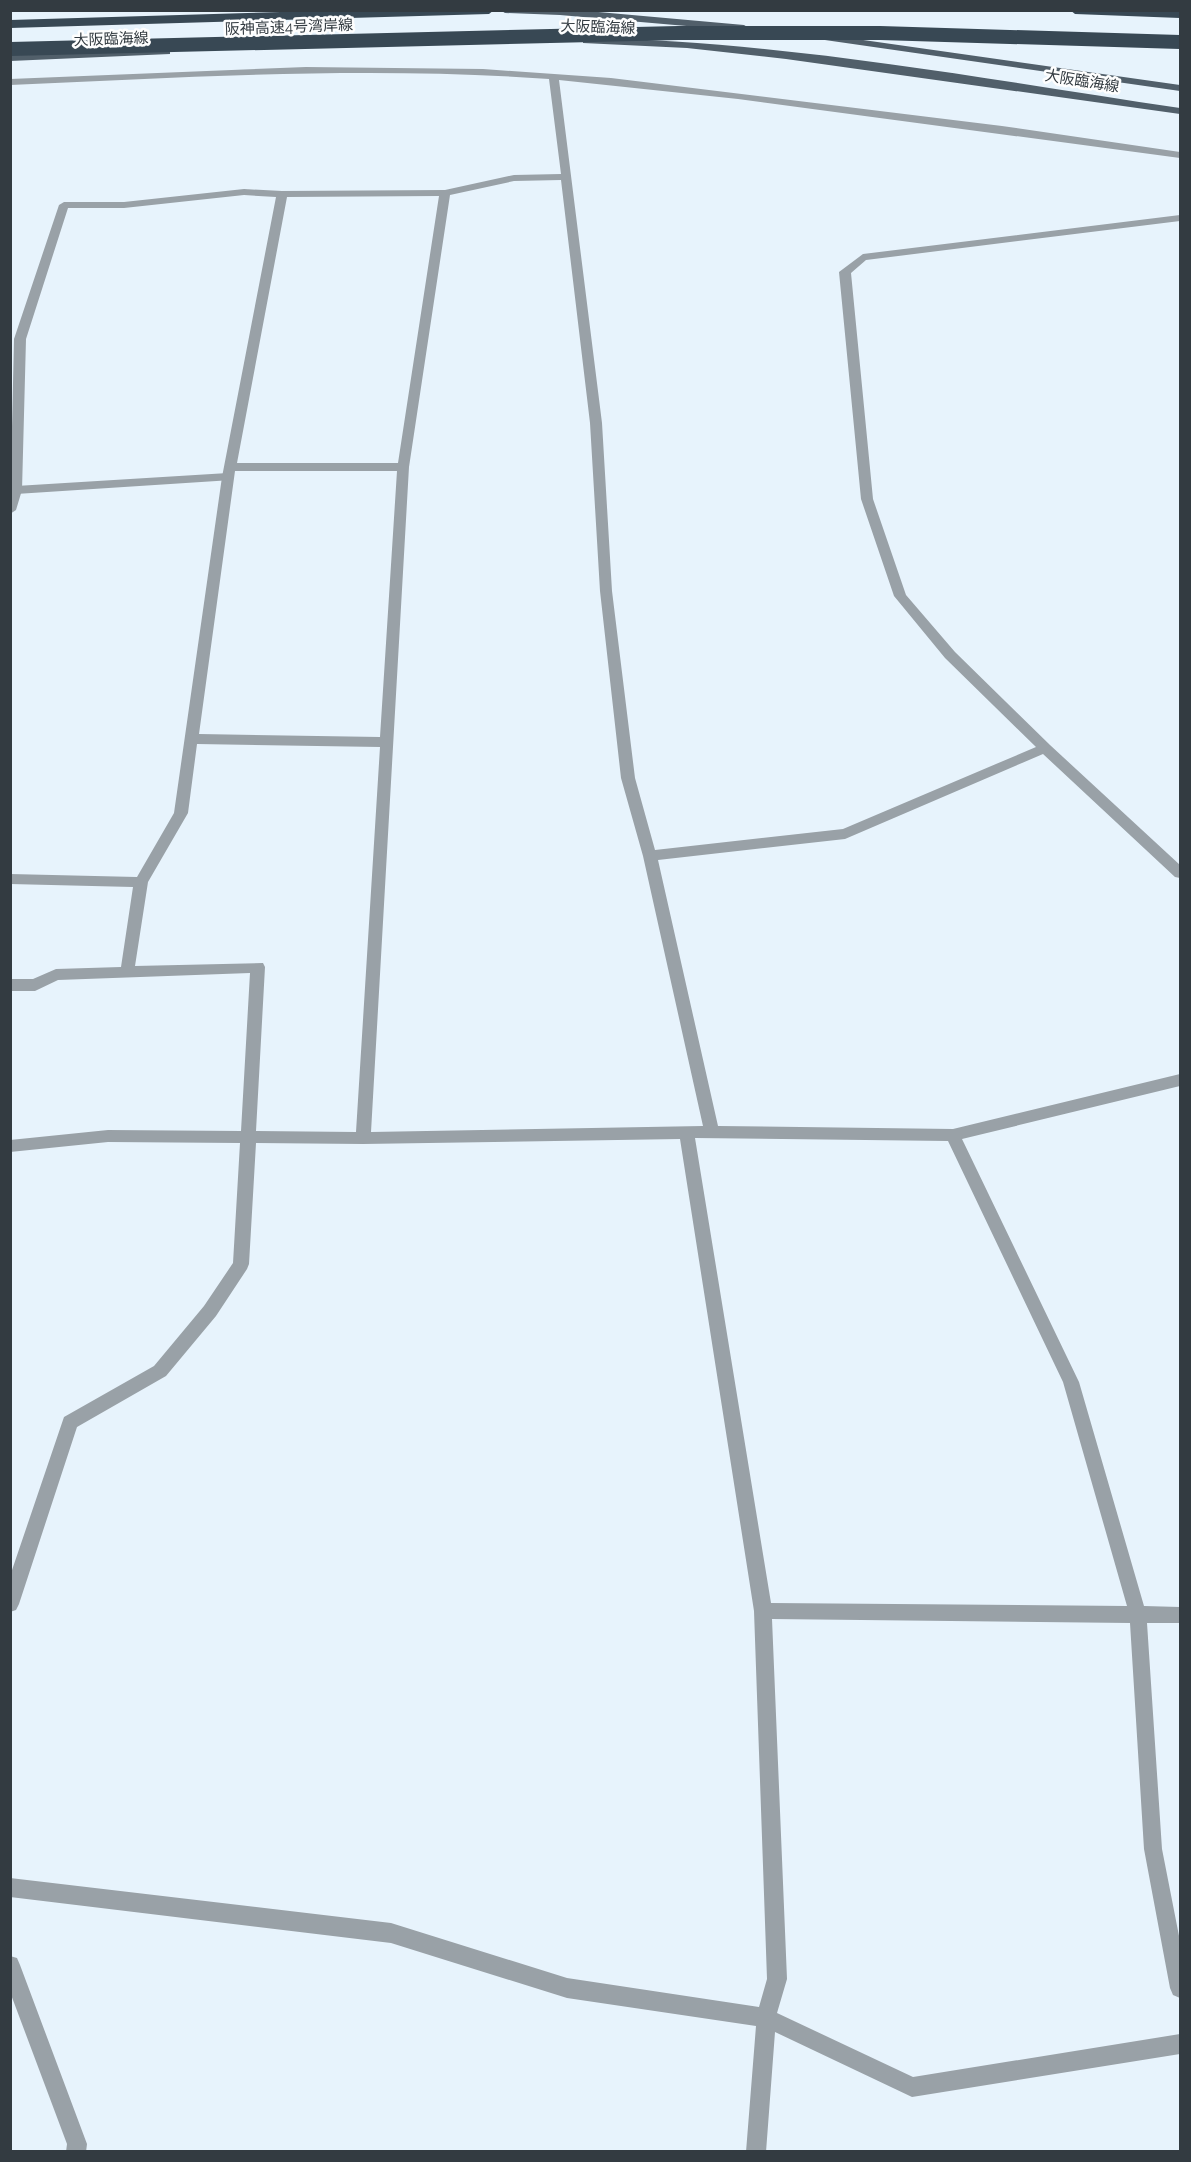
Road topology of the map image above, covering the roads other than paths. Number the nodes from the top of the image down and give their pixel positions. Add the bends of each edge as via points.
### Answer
1 (489, 10) edge
2 (505, 10) edge
3 (579, 10) edge
4 (1075, 10) edge
5 (560, 12) edge
6 (1180, 15) edge
7 (10, 24) edge
8 (1180, 42) edge
9 (184, 46) junction
10 (10, 49) edge
11 (10, 56) edge
12 (554, 76) junction
13 (10, 82) edge
14 (1180, 88) edge
15 (1180, 111) edge
16 (1180, 155) edge
17 (565, 177) junction
18 (445, 193) junction
19 (282, 195) junction
20 (1180, 218) edge
21 (403, 467) junction
22 (230, 472) junction
23 (16, 490) junction
24 (10, 510) edge
25 (193, 739) junction
26 (388, 742) junction
27 (1045, 748) junction
28 (650, 856) junction
29 (1180, 873) edge
30 (10, 879) edge
31 (141, 882) junction
32 (127, 972) junction
33 (10, 985) edge
34 (1180, 1080) edge
35 (712, 1132) junction
36 (687, 1133) junction
37 (953, 1136) junction
38 (249, 1137) junction
39 (363, 1138) junction
40 (10, 1146) edge
41 (10, 1604) edge
42 (763, 1611) junction
43 (1138, 1615) junction
44 (1180, 1615) edge
45 (10, 1887) edge
46 (10, 1965) edge
47 (1180, 1989) edge
48 (766, 2018) junction
49 (1180, 2044) edge
50 (76, 2151) edge
51 (756, 2151) edge

1 - 7 highway, 阪神高速4号湾岸線
2 - 5 main road, 大阪臨海線
3 - 5 street
4 - 6 highway
5 - 14 main road, 大阪臨海線 via 758,30
8 - 9 highway, 阪神高速4号湾岸線, bridge via 880,33 678,33
9 - 10 highway, 阪神高速4号湾岸線, bridge
9 - 11 highway, bridge
11 - 15 main road, 大阪臨海線 via 406,43 592,41 682,45 776,54
12 - 13 street via 413,69
12 - 16 street via 806,104
12 - 17 street
17 - 18 street via 514,178
17 - 28 street via 596,423 606,591 627,766
18 - 19 street
18 - 21 street
19 - 22 street
19 - 23 street via 244,192 124,205 64,205 20,339
20 - 27 street via 863,256 845,272 867,499 900,596 950,655
21 - 22 street
21 - 26 street
22 - 23 street
22 - 25 street
23 - 24 street
25 - 26 street
25 - 31 street via 181,813
26 - 39 street
27 - 28 street via 845,834
27 - 29 street
28 - 35 street
30 - 31 street
31 - 32 street
32 - 33 street via 56,975 35,985
32 - 38 street via 258,967
34 - 37 street
35 - 36 street
35 - 37 street
36 - 39 street
36 - 42 street
37 - 43 street via 1071,1382
38 - 39 street
38 - 40 street via 108,1136
38 - 41 street via 241,1264 210,1311 160,1371 70,1422
42 - 43 street
42 - 48 street via 777,1979
43 - 44 street
43 - 47 street via 1153,1849
45 - 48 street via 391,1933 567,1988
46 - 50 street via 77,2144
48 - 49 street via 912,2087
48 - 51 street

